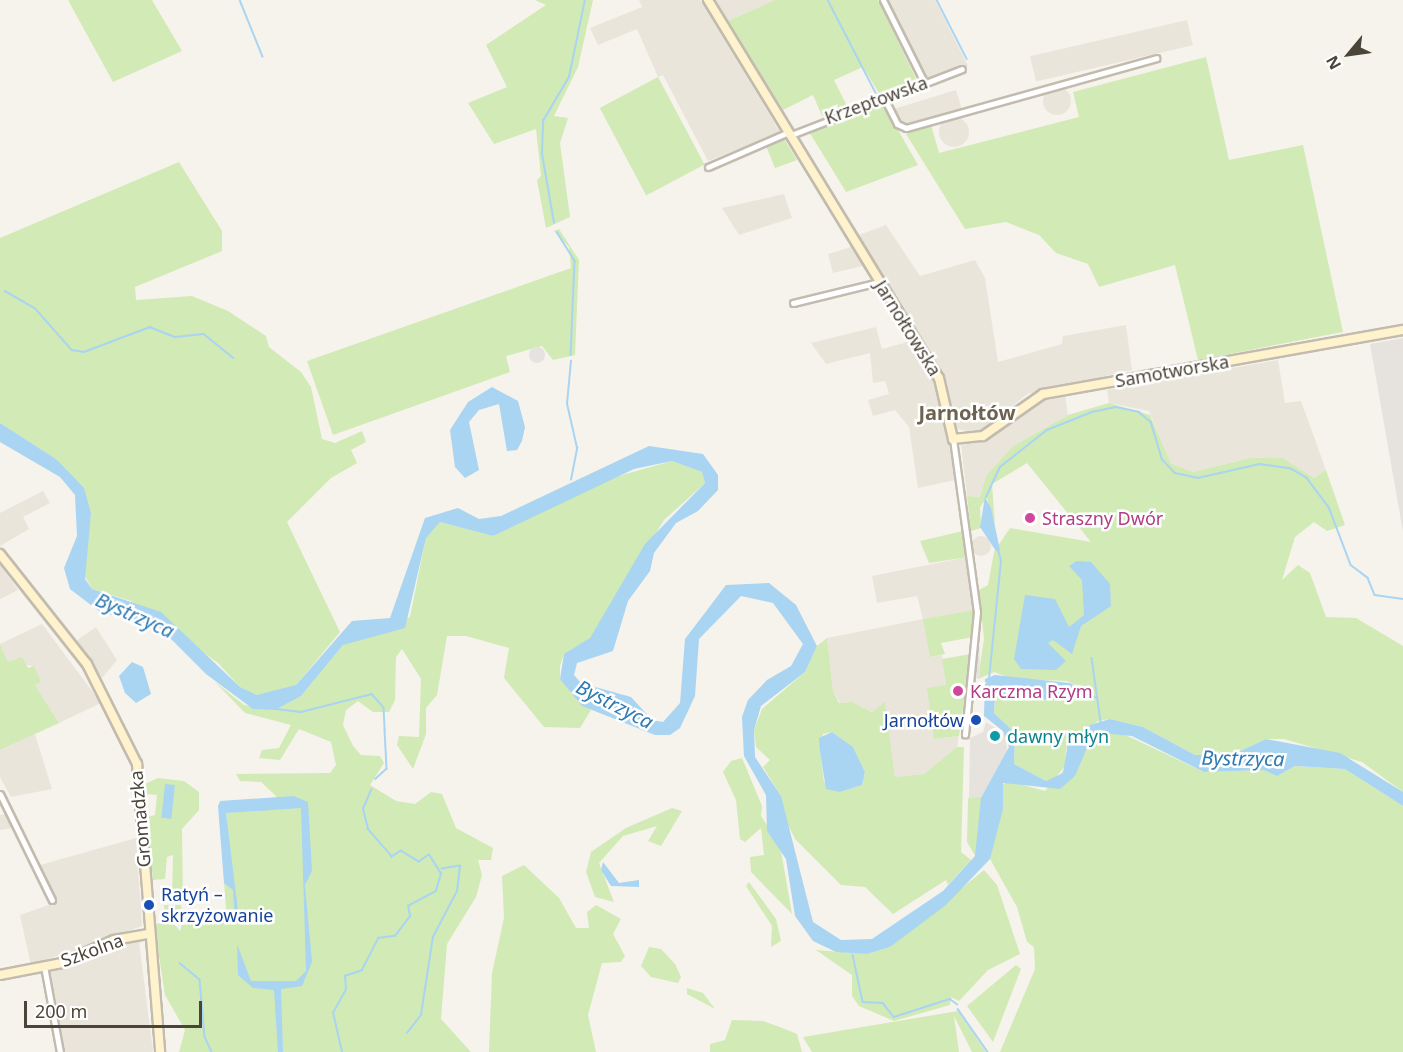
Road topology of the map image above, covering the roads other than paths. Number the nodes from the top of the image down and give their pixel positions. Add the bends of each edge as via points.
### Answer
1 (708, 0) edge
2 (883, 0) edge
3 (1155, 58) dead end
4 (962, 69) dead end
5 (924, 82) junction
6 (884, 96) junction
7 (790, 134) junction
8 (708, 167) dead end
9 (879, 282) junction
10 (793, 303) dead end
11 (1403, 330) edge
12 (953, 439) junction
13 (0, 554) edge
14 (965, 734) dead end
15 (0, 794) edge
16 (52, 900) dead end
17 (148, 934) junction
18 (44, 966) junction
19 (0, 975) edge
20 (60, 1052) edge
21 (160, 1052) edge

1 - 7 street, Jarnołtowska
2 - 5 street
3 - 6 street via 906,128 897,124
4 - 5 street, Krzeptowska
5 - 6 street, Krzeptowska
6 - 7 street, Krzeptowska
7 - 8 street, Krzeptowska
7 - 9 street, Jarnołtowska
9 - 10 street
9 - 12 street, Jarnołtowska via 939,378
11 - 12 street, Samotworska via 1043,394 983,436
12 - 14 street, Jarnołtowska via 977,612
13 - 17 street, Gromadzka via 87,664 136,764
15 - 16 street
17 - 18 street, Szkolna via 122,937
17 - 21 street, Gromadzka
18 - 19 street, Szkolna
18 - 20 street

